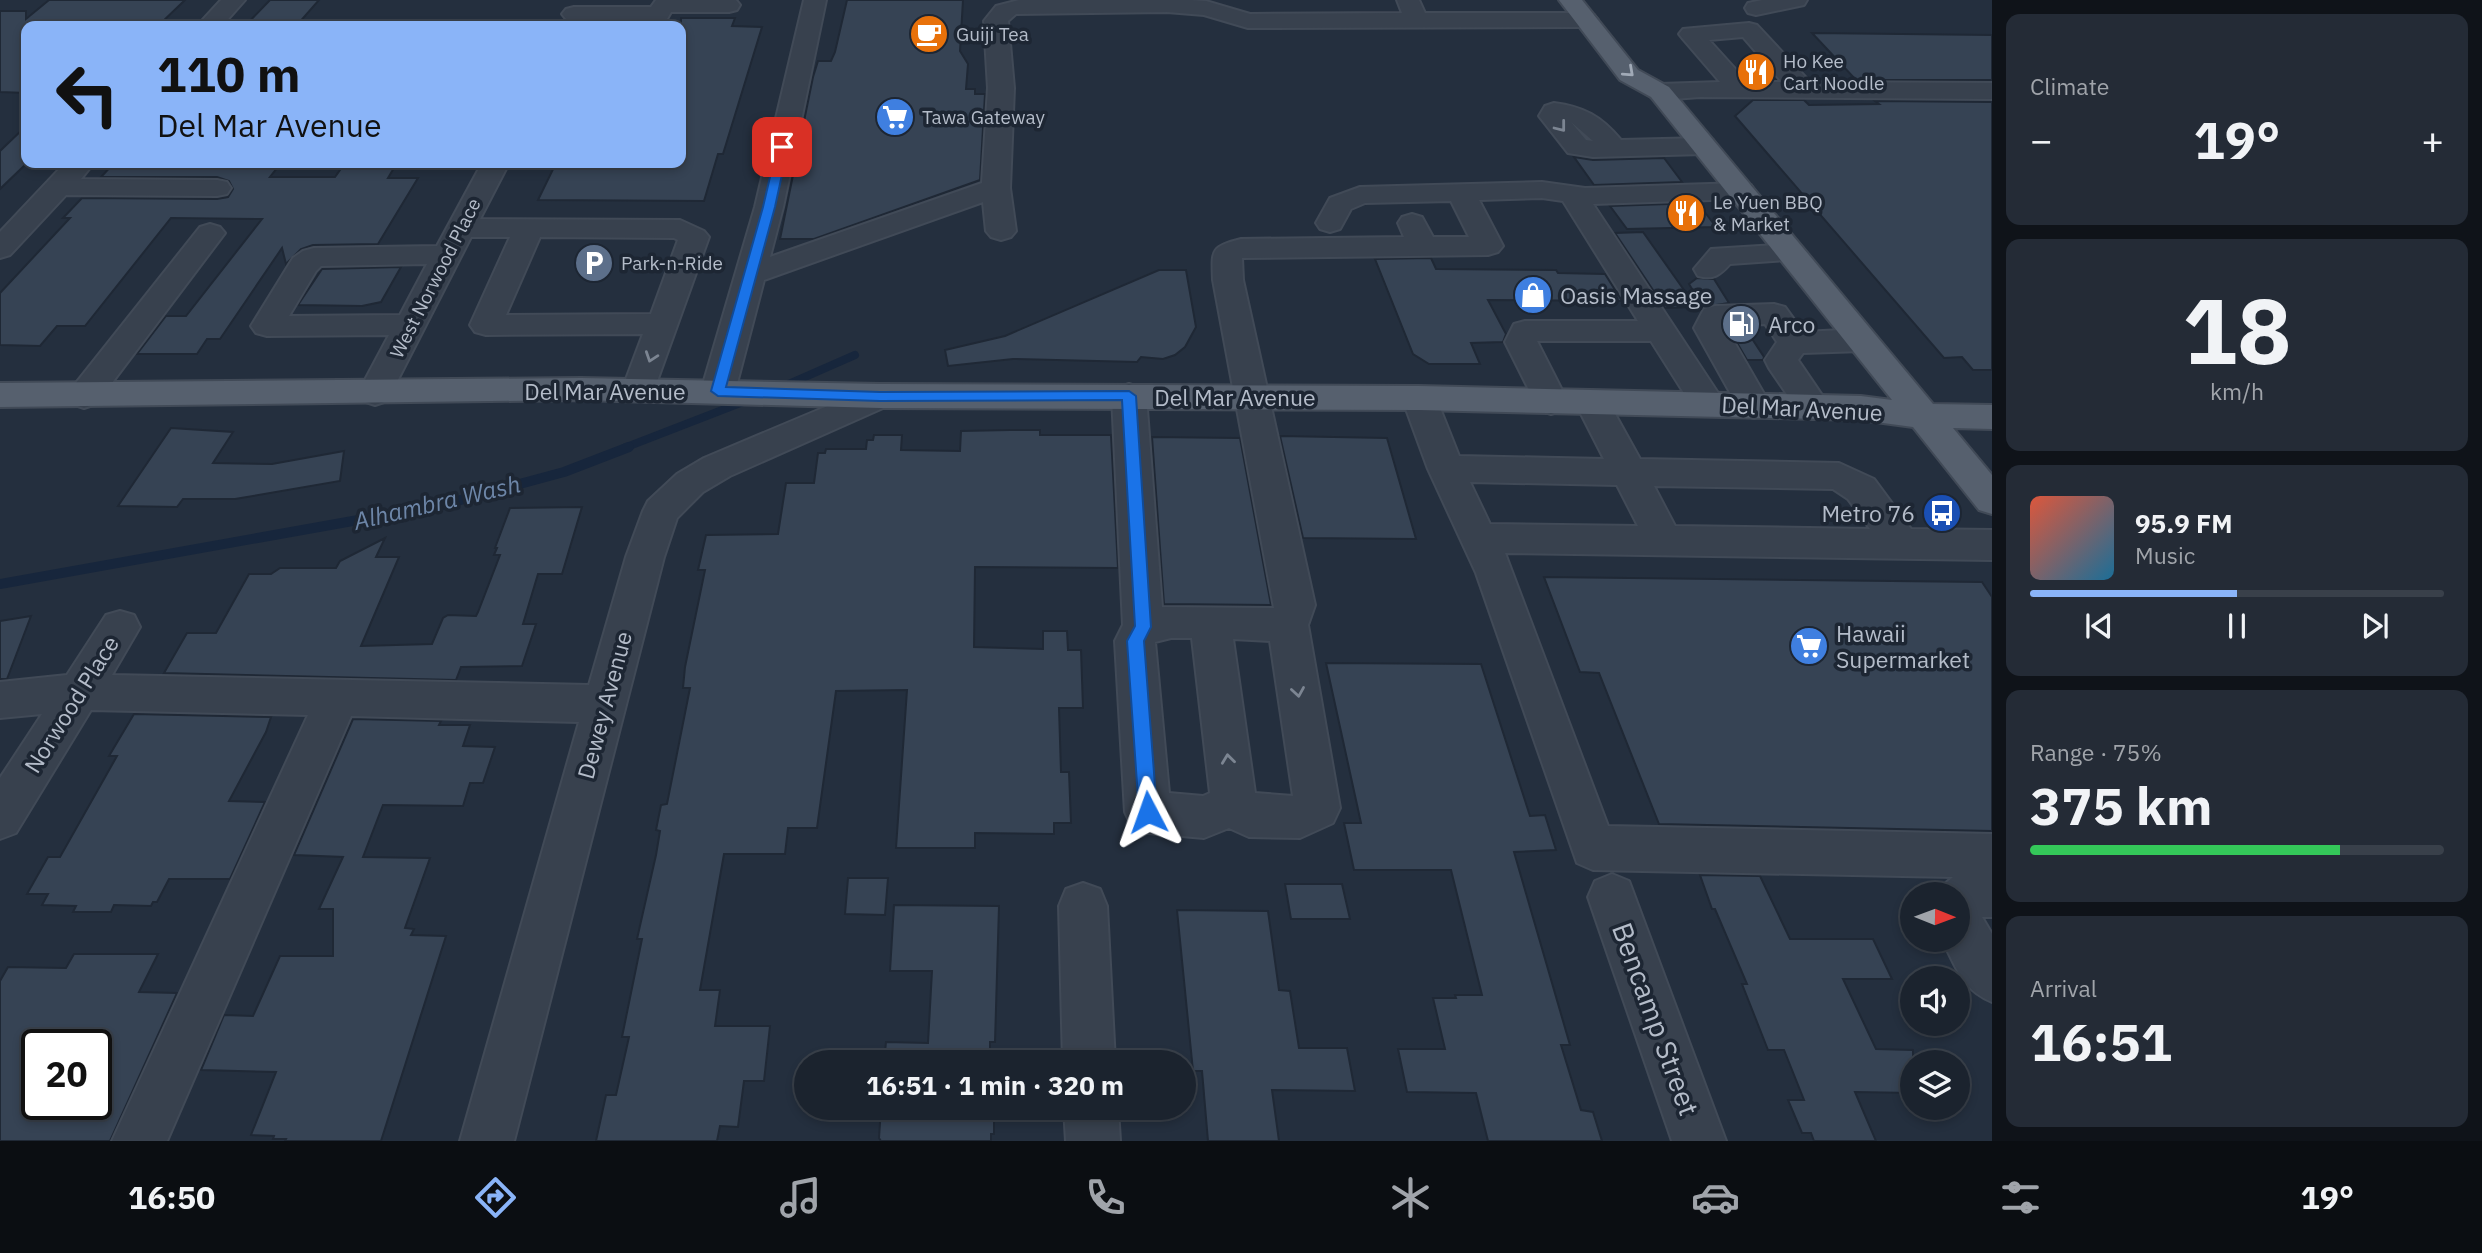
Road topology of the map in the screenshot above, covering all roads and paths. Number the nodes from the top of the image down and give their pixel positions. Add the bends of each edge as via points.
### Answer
1 (234, 0) edge
2 (815, 0) edge
3 (1570, 0) edge
4 (1796, 0) edge
5 (729, 5) dead end
6 (1756, 8) dead end
7 (1412, 10) edge
8 (575, 13) edge
9 (1586, 20) junction
10 (214, 21) edge
11 (1108, 22) dead end
12 (1055, 27) dead end
13 (1658, 79) junction
14 (1740, 89) junction
15 (1803, 90) junction
16 (1992, 91) edge
17 (1704, 146) junction
18 (1613, 148) dead end
19 (76, 168) edge
20 (492, 168) edge
21 (58, 187) junction
22 (217, 188) dead end
23 (996, 188) junction
24 (1741, 191) junction
25 (1461, 192) junction
26 (1398, 194) junction
27 (1572, 194) junction
28 (1330, 223) dead end
29 (529, 228) junction
30 (1001, 231) dead end
31 (210, 233) dead end
32 (293, 239) dead end
33 (454, 242) junction
34 (1422, 246) junction
35 (0, 249) edge
36 (1791, 253) junction
37 (751, 274) junction
38 (1774, 314) junction
39 (662, 324) junction
40 (411, 325) junction
41 (1660, 331) junction
42 (1862, 340) junction
43 (1794, 343) junction
44 (722, 376) junction
45 (648, 391) junction
46 (375, 393) junction
47 (0, 395) edge
48 (84, 396) junction
49 (1129, 396) junction
50 (880, 397) junction
51 (1253, 397) junction
52 (1419, 398) junction
53 (1551, 402) junction
54 (1592, 402) junction
55 (1708, 404) junction
56 (1754, 406) junction
57 (1813, 407) junction
58 (1924, 416) junction
59 (1992, 417) edge
60 (1446, 470) junction
61 (1627, 473) junction
62 (1992, 500) edge
63 (1477, 538) junction
64 (1664, 540) junction
65 (1901, 544) junction
66 (1992, 545) edge
67 (1219, 622) junction
68 (1288, 625) junction
69 (120, 626) dead end
70 (1143, 627) junction
71 (79, 692) junction
72 (338, 697) junction
73 (0, 700) edge
74 (604, 704) junction
75 (1234, 804) junction
76 (0, 818) edge
77 (1992, 856) edge
78 (1970, 894) edge
79 (1992, 894) edge
80 (1612, 897) dead end
81 (1083, 906) dead end
82 (1970, 943) edge
83 (1992, 977) edge
84 (1089, 1050) edge
85 (1092, 1120) edge
86 (139, 1141) edge
87 (487, 1141) edge
88 (1093, 1141) edge
89 (1699, 1141) edge

1 - 10 street
2 - 37 street
3 - 9 main road
4 - 6 street
5 - 8 street via 663,5 659,15
7 - 9 street
7 - 23 street via 1248,21 1206,8 1167,5 1006,10 996,21 1001,88
9 -> 13 main road via 1629,75
11 - 12 street
13 - 14 street
13 - 17 main road
14 - 15 street
14 - 15 street via 1691,34 1749,30
15 - 16 street
17 - 18 street
17 - 24 main road
19 - 21 street
20 - 33 street, West Norwood Place
21 - 22 street
21 - 35 street
23 - 30 street
23 - 37 street
24 - 27 street
24 - 36 main road
25 - 26 street
25 - 27 street
25 - 34 street via 1488,246
26 - 28 street via 1360,195 1340,204
26 - 34 street
27 - 41 street
29 - 33 street
29 - 39 street via 688,232 694,237
29 - 39 street via 486,325
31 - 48 street
32 - 33 street
33 - 40 street, West Norwood Place
33 - 40 street via 314,257 304,265 267,326
34 - 51 street via 1241,248 1227,253 1228,281
36 - 38 street via 1718,262
36 - 42 main road
37 - 44 street
38 - 43 street
38 - 56 street via 1715,316 1710,328
39 -> 45 street
40 - 46 street, West Norwood Place
41 - 53 street via 1525,331 1521,342
41 - 55 street
42 - 43 street
42 - 58 main road
43 - 57 street via 1781,360
44 - 45 main road, Del Mar Avenue
44 - 50 main road, Del Mar Avenue via 811,394
45 - 46 main road, Del Mar Avenue
46 - 48 main road, Del Mar Avenue
47 - 48 main road, Del Mar Avenue
49 - 50 main road, Del Mar Avenue
49 - 51 main road, Del Mar Avenue
49 - 70 street
50 - 74 street, Dewey Avenue via 718,467 690,483 661,511
51 - 52 main road, Del Mar Avenue
51 - 68 street via 1295,605
52 - 53 main road, Del Mar Avenue
52 - 60 street
53 - 54 main road, Del Mar Avenue
54 - 55 main road, Del Mar Avenue
54 - 61 street
55 - 56 main road, Del Mar Avenue
56 - 57 main road, Del Mar Avenue
57 - 58 main road, Del Mar Avenue
58 - 59 main road, Del Mar Avenue
58 - 62 main road
60 - 61 street
60 - 63 street
61 - 64 street
61 - 65 street via 1839,476 1861,489
63 - 64 street
63 - 77 street via 1495,573 1593,848
64 - 65 street
65 - 66 street
67 - 68 street
67 - 70 street
75 -> 67 street via 1212,634
68 -> 75 street via 1317,808 1300,817 1249,816
69 - 71 street, Norwood Place
70 - 75 street via 1135,641 1148,812 1204,817
71 - 72 street
71 - 73 street
71 - 76 street, Norwood Place
72 - 74 street
72 - 86 street
74 - 87 street, Dewey Avenue
78 - 79 street
80 - 89 street, Bencamp Street
81 - 84 street
82 - 83 street
85 - 88 street

